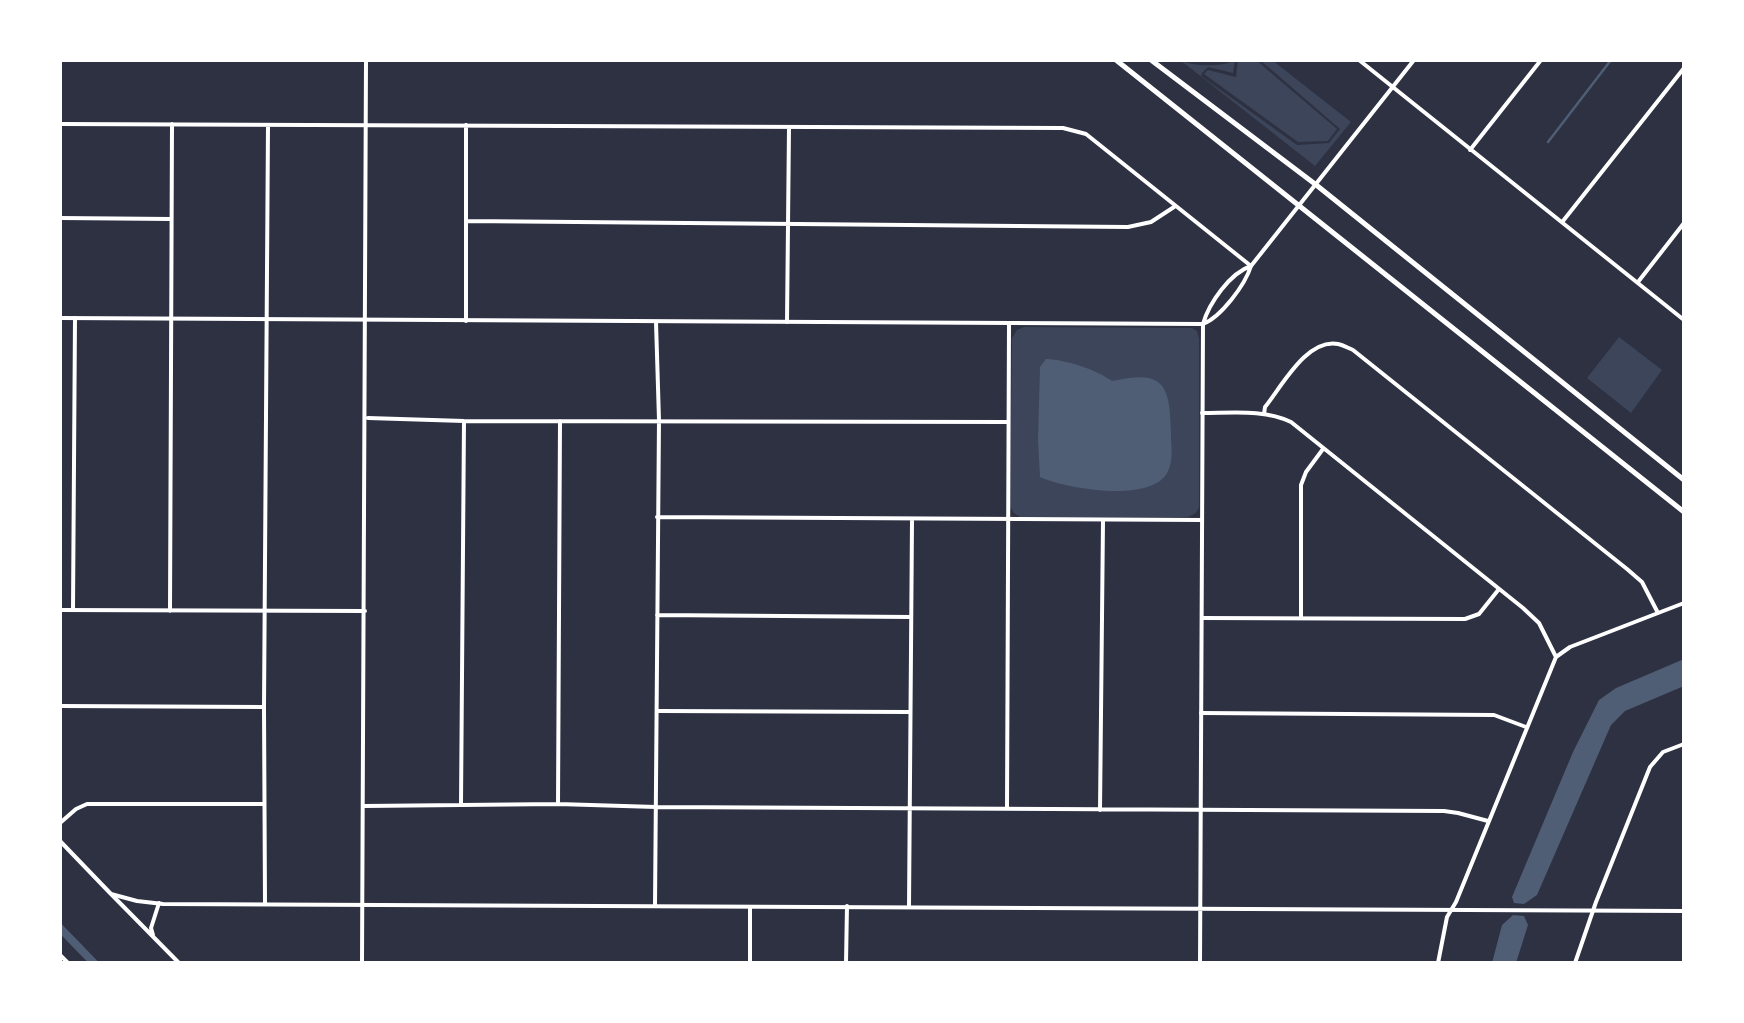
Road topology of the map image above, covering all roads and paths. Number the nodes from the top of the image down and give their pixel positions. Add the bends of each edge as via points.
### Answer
1 (366, 60) edge
2 (1116, 60) edge
3 (1150, 60) edge
4 (1359, 60) edge
5 (1414, 60) edge
6 (1541, 60) edge
7 (1684, 68) edge
8 (1393, 88) junction
9 (60, 124) edge
10 (172, 124) junction
11 (268, 125) junction
12 (466, 125) junction
13 (366, 126) junction
14 (788, 128) junction
15 (1470, 150) junction
16 (1315, 184) junction
17 (1299, 205) junction
18 (1174, 207) junction
19 (60, 218) edge
20 (171, 219) junction
21 (466, 221) junction
22 (1562, 222) junction
23 (1684, 223) edge
24 (788, 224) junction
25 (1251, 266) junction
26 (1638, 282) junction
27 (60, 318) edge
28 (75, 318) junction
29 (170, 319) junction
30 (267, 320) junction
31 (1684, 320) edge
32 (366, 321) junction
33 (466, 321) junction
34 (656, 322) junction
35 (788, 322) junction
36 (1010, 324) junction
37 (1202, 324) junction
38 (1202, 413) junction
39 (1264, 414) junction
40 (366, 418) junction
41 (659, 420) junction
42 (464, 421) junction
43 (560, 421) junction
44 (1008, 422) junction
45 (1323, 448) junction
46 (1684, 480) edge
47 (1684, 512) edge
48 (657, 516) junction
49 (912, 519) junction
50 (1008, 519) junction
51 (1104, 520) junction
52 (1202, 520) junction
53 (1499, 588) junction
54 (1684, 603) edge
55 (60, 610) edge
56 (73, 610) junction
57 (170, 612) junction
58 (265, 612) junction
59 (365, 612) junction
60 (1658, 613) junction
61 (658, 615) junction
62 (911, 617) junction
63 (1201, 618) junction
64 (1301, 618) junction
65 (1556, 657) junction
66 (60, 706) edge
67 (264, 707) junction
68 (657, 711) junction
69 (910, 712) junction
70 (1201, 713) junction
71 (1526, 727) junction
72 (1684, 744) edge
73 (264, 804) junction
74 (461, 804) junction
75 (558, 804) junction
76 (364, 806) junction
77 (656, 807) junction
78 (910, 808) junction
79 (1007, 809) junction
80 (1100, 810) junction
81 (1200, 810) junction
82 (1488, 821) junction
83 (60, 823) edge
84 (61, 843) edge
85 (111, 894) junction
86 (265, 903) junction
87 (159, 904) junction
88 (362, 904) junction
89 (655, 905) junction
90 (750, 906) junction
91 (847, 906) junction
92 (909, 907) junction
93 (1200, 908) junction
94 (1452, 909) junction
95 (1593, 910) junction
96 (1684, 911) edge
97 (156, 939) junction
98 (60, 955) edge
99 (68, 963) edge
100 (179, 963) edge
101 (362, 963) edge
102 (750, 963) edge
103 (846, 963) edge
104 (1200, 963) edge
105 (1438, 963) edge
106 (1575, 963) edge

1 - 13 street
2 - 17 main road
3 - 16 main road
4 - 8 street
5 - 8 street
6 - 15 street
7 - 22 street
8 - 15 street
8 - 16 street
9 - 10 street
10 - 11 street
10 - 20 street
11 - 13 street
11 - 30 street
12 - 13 street
12 - 14 street
12 - 21 street
13 - 32 street
14 - 18 street via 1063,128 1086,134
14 - 24 street
15 - 22 street
16 - 17 street
16 - 46 main road
17 - 25 street
17 - 47 main road
18 - 24 street via 1128,227
18 - 25 street
19 - 20 street
20 - 29 street
21 - 24 street
21 - 33 street
22 - 26 street
23 - 26 street
24 - 35 street
25 - 37 street via 1239,270
25 - 37 street via 1214,320
26 - 31 street
27 - 28 street
28 - 29 street
28 - 56 street
29 - 30 street
29 - 57 street
30 - 32 street
30 - 58 street
32 - 33 street
32 - 40 street
33 - 34 street
34 - 35 street
34 - 41 street
35 - 36 street
36 - 37 street
36 - 44 street
37 - 38 street
38 - 39 street
38 - 52 street
39 - 45 street via 1291,422
39 - 60 street via 1307,353 1337,343 1353,350 1628,568
40 - 42 street
40 - 59 street
41 - 43 street
41 - 44 street
41 - 48 street
42 - 43 street
42 - 74 street
43 - 75 street
44 - 50 street
45 - 53 street
45 - 64 street via 1300,486
48 - 49 street
48 - 61 street
49 - 50 street
49 - 62 street
50 - 51 street
50 - 79 street
51 - 52 street
51 - 80 street
52 - 63 street
53 - 64 street via 1478,614 1465,619
53 - 65 street via 1539,624
54 - 60 street
55 - 56 street
56 - 57 street
57 - 58 street
58 - 59 street
58 - 67 street
59 - 76 street
60 - 65 street
61 - 62 street
61 - 68 street
62 - 69 street
63 - 64 street
63 - 70 street
65 - 71 street
66 - 67 street
67 - 73 street
68 - 69 street
68 - 77 street
69 - 78 street
70 - 71 street via 1494,715
70 - 81 street
71 - 82 street
72 - 95 street via 1650,766
73 - 83 street via 87,804
73 - 86 street
74 - 75 street
74 - 76 street
75 - 77 street
76 - 88 street
77 - 78 street
77 - 89 street
78 - 79 street
78 - 92 street
79 - 80 street
80 - 81 street
81 - 82 street via 1458,812
81 - 93 street
82 - 94 street
84 - 85 street
85 - 87 street
85 - 97 street
86 - 87 street
86 - 88 street
87 - 97 street
88 - 89 street
88 - 101 street
89 - 90 street
90 - 91 street
90 - 102 street
91 - 92 street
91 - 103 street
92 - 93 street
93 - 94 street
93 - 104 street
94 - 95 street
94 - 105 street
95 - 96 street
95 - 106 street
97 - 100 street
98 - 99 street

